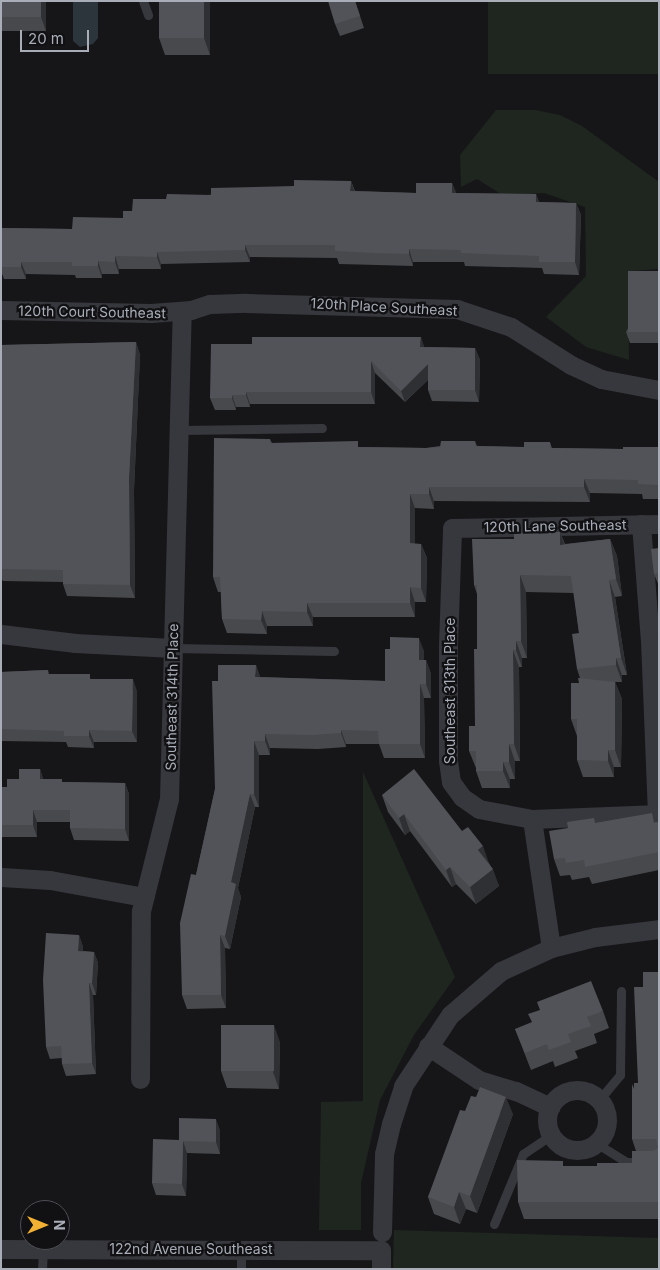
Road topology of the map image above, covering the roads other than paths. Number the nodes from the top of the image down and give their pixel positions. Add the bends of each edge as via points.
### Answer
1 (143, 1) edge
2 (148, 15) dead end
3 (1, 310) edge
4 (182, 311) junction
5 (659, 390) edge
6 (322, 428) dead end
7 (179, 430) junction
8 (650, 524) edge
9 (452, 528) joint
10 (1, 634) edge
11 (172, 648) junction
12 (334, 651) dead end
13 (658, 814) edge
14 (532, 819) junction
15 (1, 878) edge
16 (144, 897) junction
17 (659, 929) edge
18 (551, 948) junction
19 (622, 991) dead end
20 (428, 1046) junction
21 (140, 1079) dead end
22 (599, 1100) junction
23 (550, 1107) junction
24 (551, 1135) junction
25 (596, 1143) junction
26 (659, 1162) edge
27 (494, 1224) dead end
28 (382, 1241) junction
29 (1, 1249) edge
30 (20, 1249) edge
31 (70, 1249) edge
32 (241, 1249) junction
33 (42, 1250) edge
34 (42, 1269) edge
35 (241, 1269) edge
36 (381, 1269) edge

1 - 2 lane
3 - 4 street, 120th Court Southeast
4 - 5 street, 120th Place Southeast via 210,304 246,303 457,309 511,327 571,366 601,379
4 - 7 street, Southeast 314th Place
6 - 7 lane
7 - 11 street, Southeast 314th Place
8 - 9 street, 120th Lane Southeast
8 - 13 street via 650,640
9 - 14 street, Southeast 313th Place via 448,645 448,760 451,782 478,809
10 - 11 street via 76,643
11 - 12 lane
11 - 16 street, Southeast 314th Place via 169,799
13 - 14 street, Southeast 313th Place
14 - 18 street
15 - 16 street via 50,880
16 - 21 street, Southeast 314th Place via 140,927
17 - 18 street via 595,936
18 - 20 street via 501,971 450,1015
19 - 22 lane via 620,1075
20 - 23 street via 479,1080 516,1091
20 - 28 street via 404,1086 391,1124 384,1154
22 - 23 street via 592,1094 573,1090 564,1093
22 - 25 street via 607,1117 602,1136
23 - 24 street via 548,1126
24 - 25 street via 572,1150
24 - 27 lane via 522,1154
25 - 26 lane via 627,1162
28 - 32 street, 122nd Avenue Southeast
28 - 36 street
29 - 30 street, 122nd Avenue Southeast
31 - 32 street, 122nd Avenue Southeast
32 - 35 lane
33 - 34 lane

